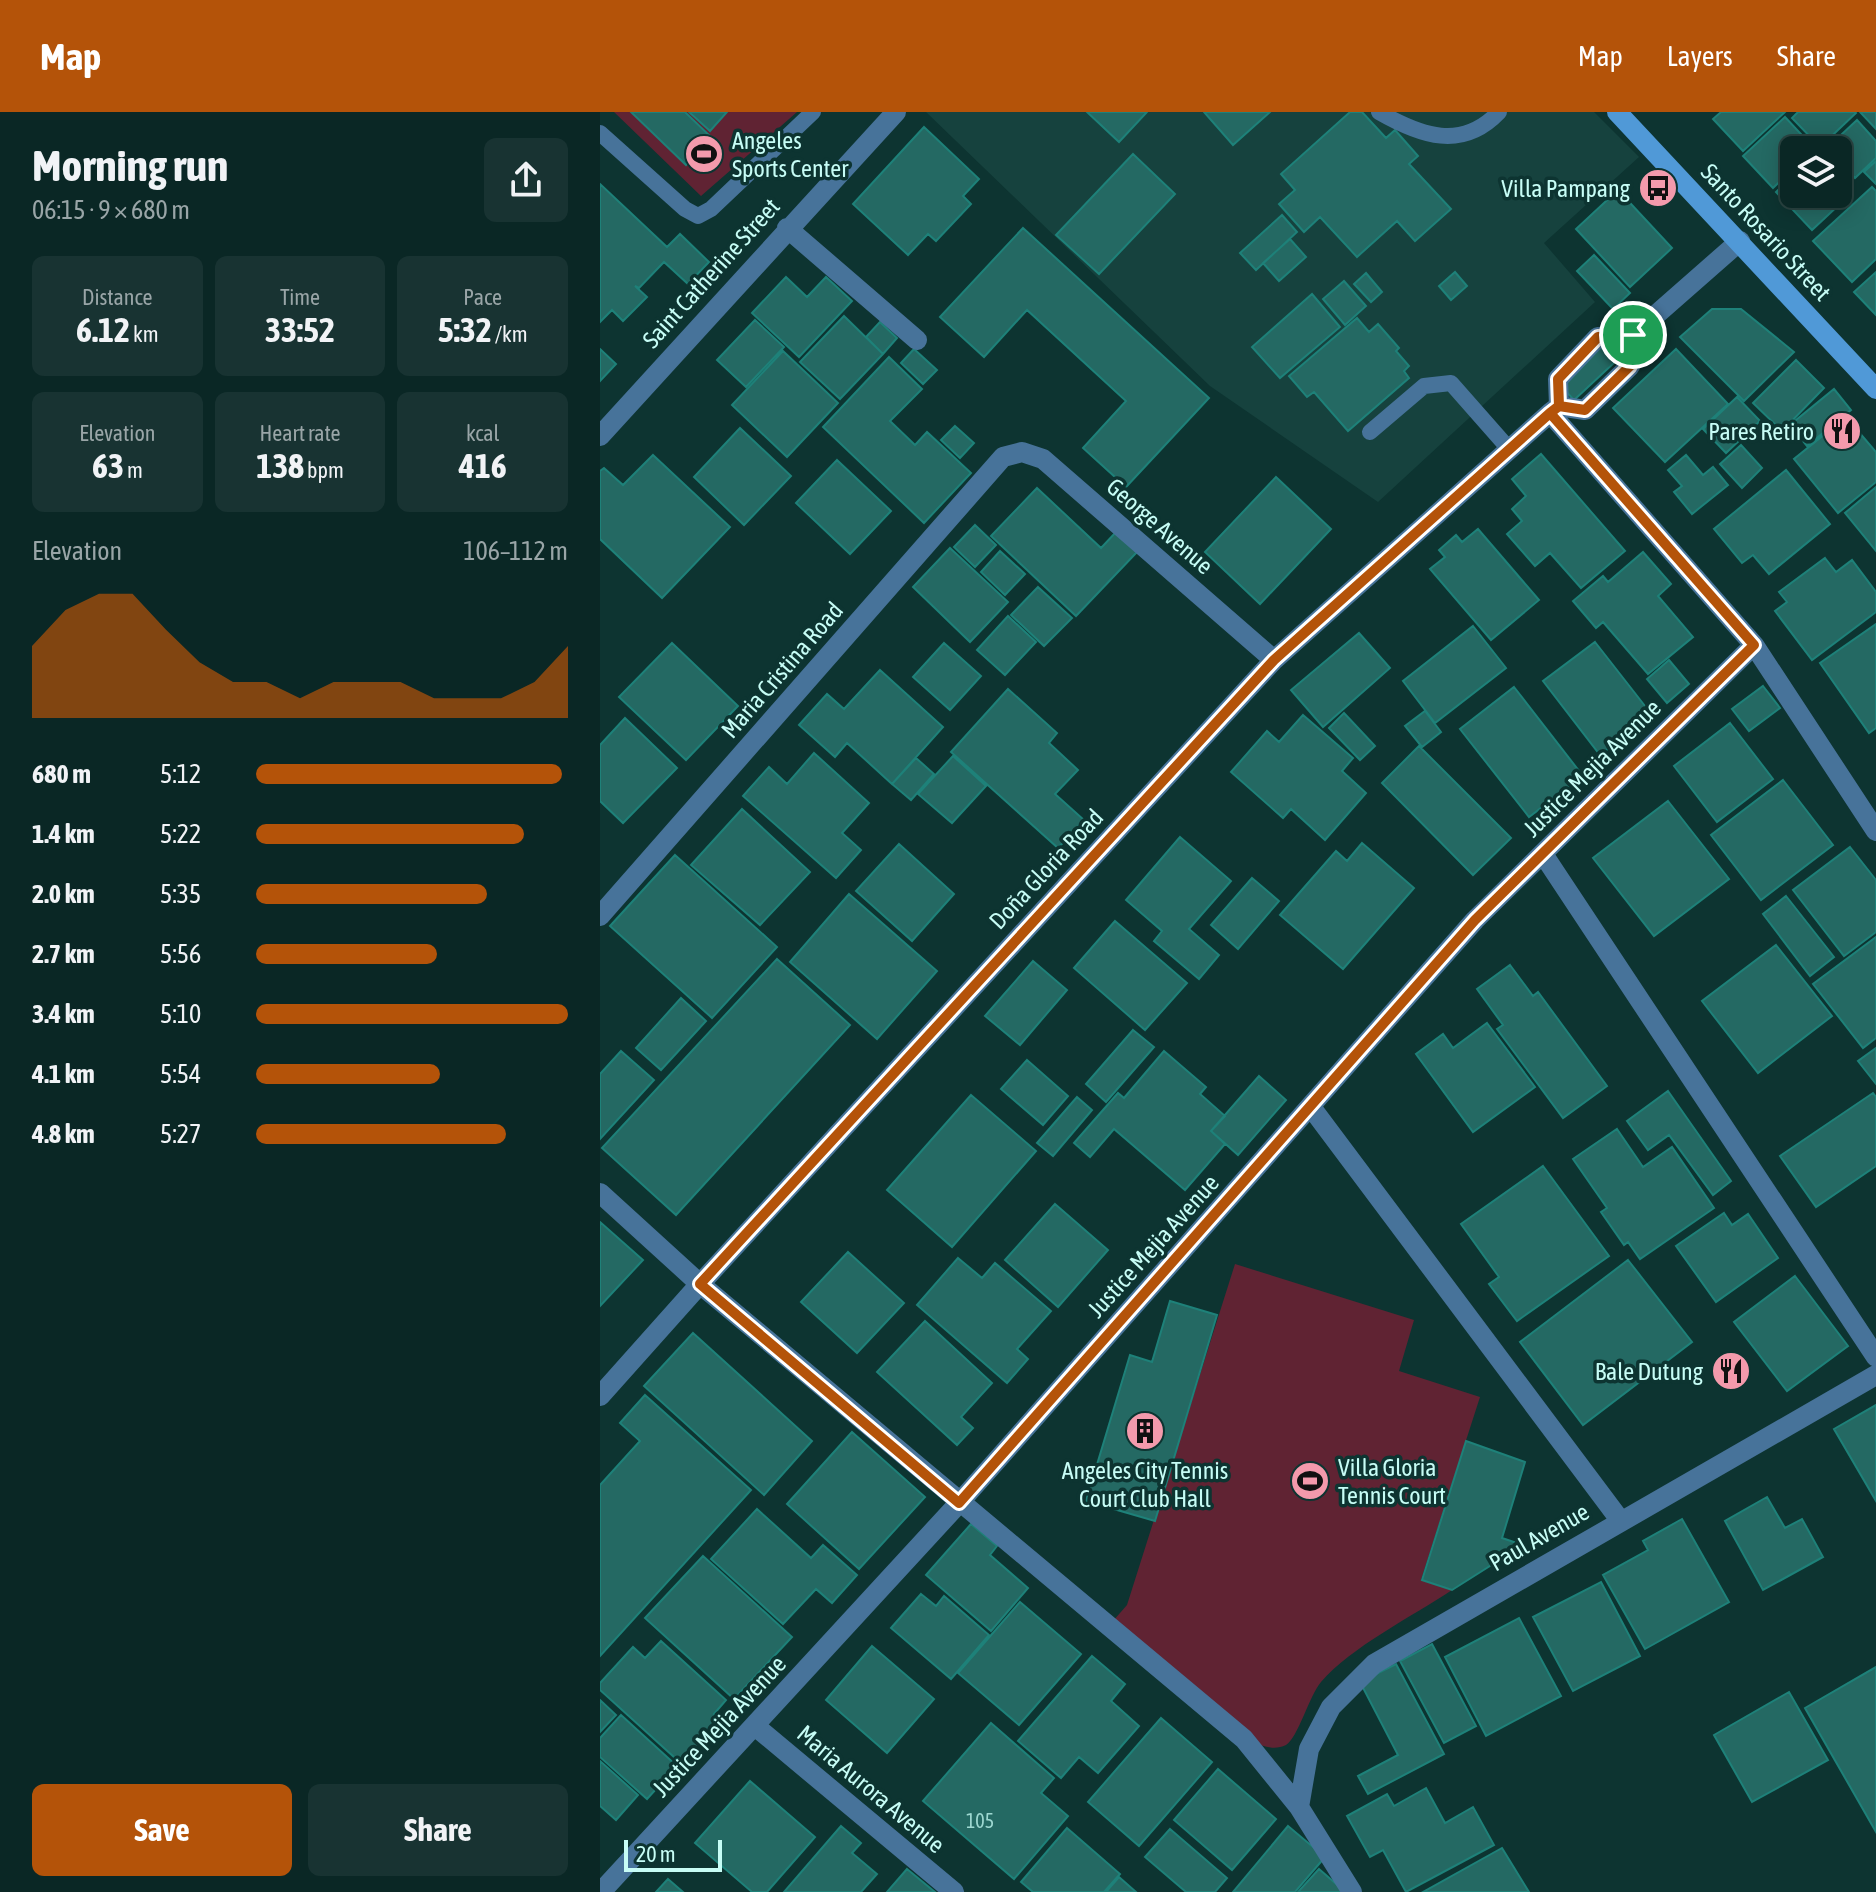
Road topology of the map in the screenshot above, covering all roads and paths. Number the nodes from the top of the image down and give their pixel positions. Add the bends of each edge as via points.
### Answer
1 (813, 112) edge
2 (896, 112) edge
3 (1379, 112) edge
4 (1499, 112) edge
5 (1617, 112) edge
6 (600, 133) edge
7 (787, 228) junction
8 (1740, 241) junction
9 (1633, 335) junction
10 (917, 340) dead end
11 (1876, 389) edge
12 (1555, 410) junction
13 (1370, 432) dead end
14 (600, 436) edge
15 (1510, 450) junction
16 (1003, 457) joint
17 (1754, 645) junction
18 (1274, 660) junction
19 (1876, 831) edge
20 (1543, 854) junction
21 (600, 916) edge
22 (1311, 1107) junction
23 (600, 1193) edge
24 (700, 1284) junction
25 (1876, 1357) edge
26 (1876, 1375) edge
27 (600, 1396) edge
28 (959, 1503) junction
29 (1620, 1520) junction
30 (755, 1726) junction
31 (1299, 1807) junction
32 (601, 1892) edge
33 (954, 1892) edge
34 (1352, 1892) edge

1 - 6 lane via 698,216
2 - 7 street, Saint Catherine Street
3 - 4 lane via 1421,132 1464,137
5 - 8 main road, Santo Rosario Street
7 - 10 street
7 - 14 street, Saint Catherine Street
8 - 9 street
8 - 11 main road, Santo Rosario Street
9 - 12 street via 1630,366 1605,393 1585,410
9 - 12 street via 1598,337 1558,379
12 - 15 street, Doña Gloria Road
12 - 17 street
13 - 15 lane via 1424,386 1451,383
15 - 18 street, Doña Gloria Road
16 - 18 street, George Avenue via 1022,452 1043,459
16 - 21 street, Maria Cristina Road
17 - 19 street
17 - 20 street, Justice Mejia Avenue
18 - 24 street, Doña Gloria Road
20 - 22 street, Justice Mejia Avenue via 1475,920
20 - 25 street
22 - 28 street, Justice Mejia Avenue
22 - 29 street
23 - 24 street
24 - 27 street, Doña Gloria Road
24 - 28 street
26 - 29 street, Paul Avenue
28 - 30 street, Justice Mejia Avenue
28 - 31 street via 1244,1739
29 - 31 street, Paul Avenue via 1374,1664 1331,1707 1309,1749
30 - 32 street, Justice Mejia Avenue
30 - 33 street, Maria Aurora Avenue
31 - 34 street

